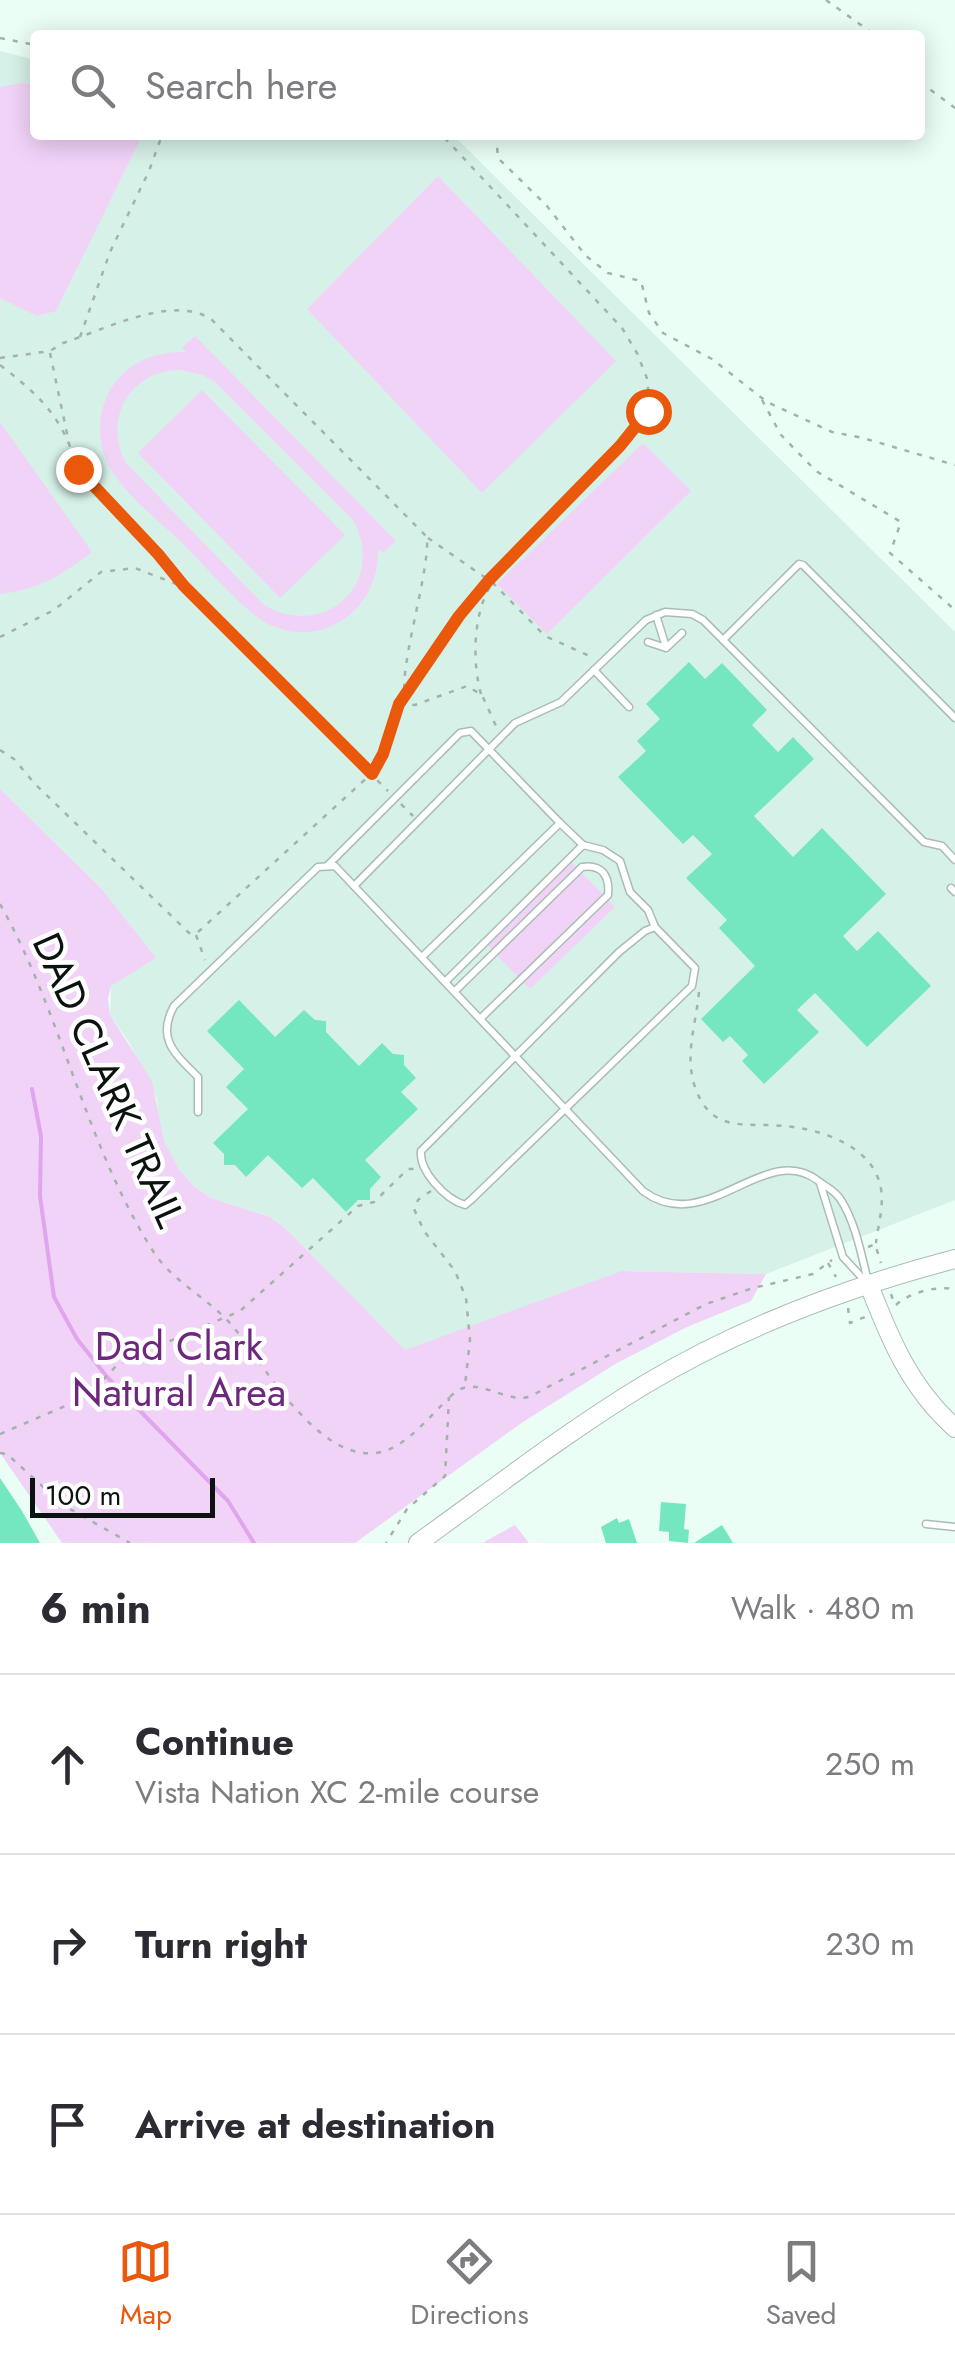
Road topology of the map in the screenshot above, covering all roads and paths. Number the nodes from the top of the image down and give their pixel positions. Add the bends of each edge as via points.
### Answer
1 (826, 0) edge
2 (868, 30) edge
3 (0, 38) edge
4 (30, 44) edge
5 (925, 86) edge
6 (955, 108) edge
7 (160, 140) edge
8 (447, 140) edge
9 (496, 140) edge
10 (80, 337) junction
11 (50, 351) junction
12 (0, 358) edge
13 (1, 367) edge
14 (762, 399) junction
15 (70, 445) junction
16 (955, 466) edge
17 (427, 537) junction
18 (491, 582) junction
19 (184, 586) junction
20 (955, 610) edge
21 (656, 615) junction
22 (682, 633) dead end
23 (0, 637) edge
24 (723, 640) junction
25 (648, 642) dead end
26 (666, 648) junction
27 (601, 664) junction
28 (594, 670) junction
29 (482, 696) junction
30 (404, 697) junction
31 (630, 707) dead end
32 (955, 718) edge
33 (501, 736) junction
34 (488, 748) junction
35 (0, 750) edge
36 (372, 774) junction
37 (394, 797) junction
38 (418, 820) junction
39 (560, 822) junction
40 (583, 845) junction
41 (955, 860) edge
42 (328, 865) junction
43 (354, 886) junction
44 (0, 904) edge
45 (655, 927) junction
46 (196, 933) junction
47 (422, 956) junction
48 (695, 968) junction
49 (212, 969) junction
50 (446, 981) junction
51 (455, 991) junction
52 (481, 1018) junction
53 (517, 1055) junction
54 (566, 1110) junction
55 (198, 1112) dead end
56 (423, 1168) junction
57 (820, 1182) junction
58 (438, 1184) junction
59 (875, 1244) junction
60 (860, 1250) junction
61 (843, 1257) junction
62 (955, 1259) edge
63 (877, 1282) junction
64 (895, 1306) dead end
65 (224, 1316) junction
66 (464, 1386) junction
67 (449, 1398) junction
68 (955, 1428) edge
69 (0, 1434) edge
70 (0, 1453) edge
71 (926, 1524) dead end
72 (955, 1528) edge
73 (130, 1543) edge
74 (386, 1543) edge
75 (418, 1543) edge

1 - 2 path
3 - 4 path
5 - 6 path
7 - 10 path
8 - 18 path via 622,328 648,381 648,411
9 - 14 path via 504,166 586,256 608,273 641,282 663,333 712,359
10 - 11 path
10 - 17 path via 162,310 202,313
11 - 12 path
11 - 15 path
13 - 15 path via 42,399
14 - 16 path via 832,432
14 - 20 path via 782,435 816,471 901,522 890,552
15 - 19 path via 86,481
17 - 18 path
17 - 30 path
18 - 27 path via 545,636
18 - 29 path via 477,644
18 - 30 path
19 - 23 path via 135,568 101,572 54,610
19 - 36 path
21 - 24 lane via 692,614
21 - 26 lane
21 - 27 lane
22 - 26 lane
24 - 32 lane via 804,565
24 - 41 lane via 924,842 942,846
25 - 26 lane
27 - 28 lane
28 - 31 lane
28 - 33 lane via 561,702
29 - 30 path via 468,686 415,705
29 - 33 path
30 - 36 path
33 - 34 lane
34 - 37 lane via 464,730
34 - 38 lane
34 - 39 lane
35 - 46 path
36 - 37 path
36 - 46 path
37 - 38 path
37 - 42 lane
38 - 43 lane
39 - 40 lane
39 - 47 lane
40 - 45 lane via 620,862 630,892
40 - 50 lane
42 - 43 lane
42 - 49 lane via 308,875
43 - 47 lane
44 - 65 path, DAD CLARK TRAIL via 139,1229 163,1265
45 - 48 lane
45 - 53 lane via 619,952
46 - 49 path
47 - 50 lane
48 - 54 lane via 692,986
48 - 59 path via 700,986 690,1054 701,1101 740,1127 802,1128 855,1150 880,1182
49 - 55 lane via 174,1006 166,1024 172,1051 198,1077
50 - 51 lane
51 - 52 lane
51 - 52 lane via 582,867 603,870 608,894
52 - 53 lane
53 - 54 lane
53 - 56 lane via 421,1150
54 - 57 lane via 658,1202 692,1205 780,1172 802,1172
54 - 58 lane via 465,1205
56 - 58 lane
56 - 65 path via 408,1169 374,1202 358,1206 253,1302
57 - 60 lane via 839,1196
57 - 61 lane
58 - 66 path via 414,1209 466,1298
59 - 60 path
59 - 63 path
60 - 63 lane
61 - 63 lane
61 - 66 path via 813,1274 706,1304 529,1397
62 - 63 main road
63 - 64 path
63 - 68 main road via 904,1367
63 - 75 main road via 726,1342 644,1385
65 - 67 path, DAD CLARK TRAIL via 308,1420 339,1446 389,1450
65 - 69 path via 116,1366 74,1400
66 - 67 path, DAD CLARK TRAIL
67 - 74 path via 444,1476 407,1509
70 - 73 path via 63,1505
71 - 72 lane

